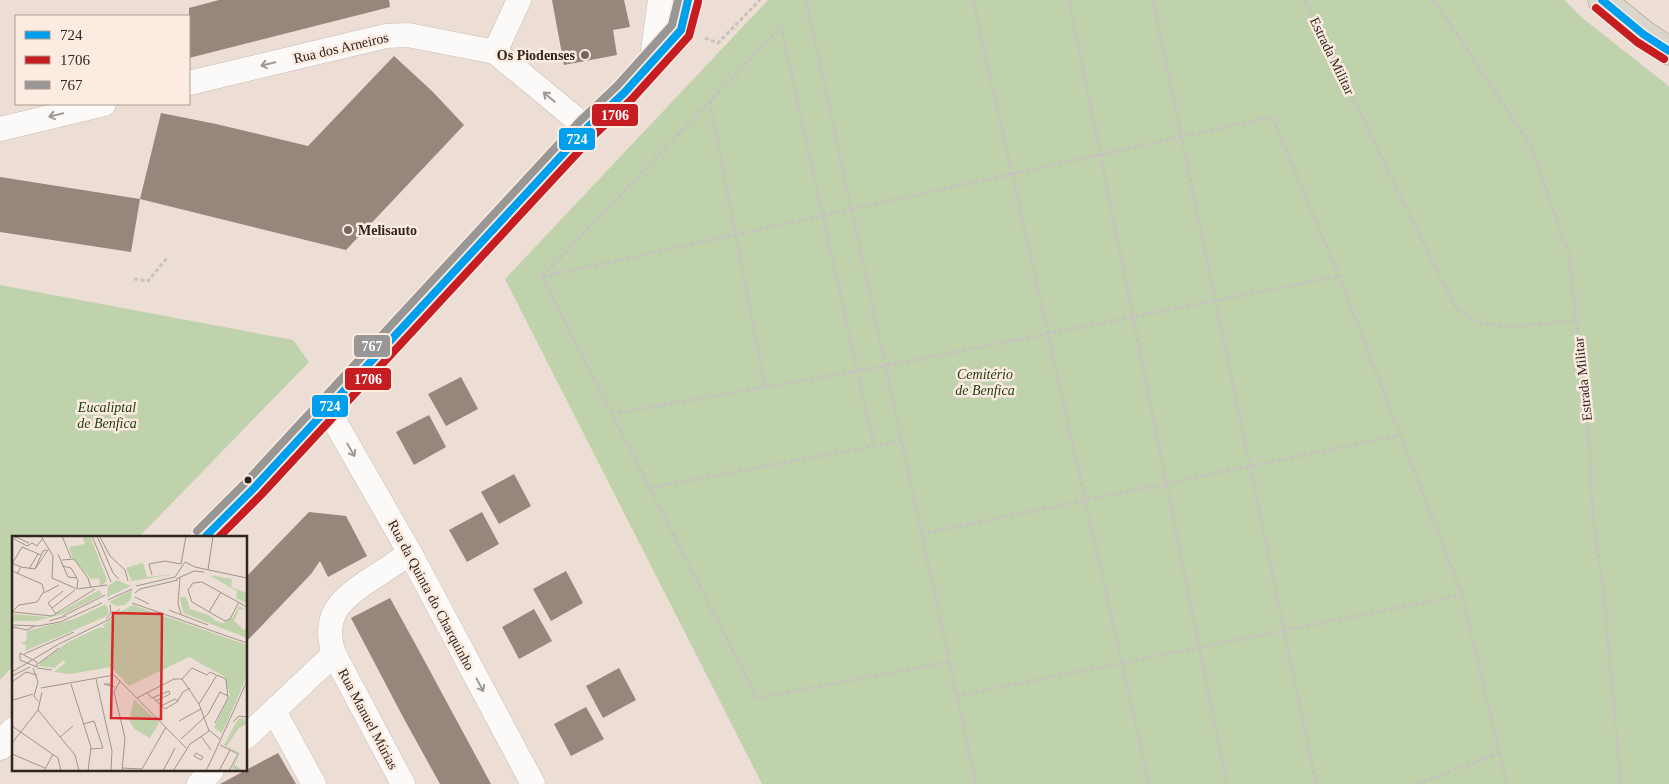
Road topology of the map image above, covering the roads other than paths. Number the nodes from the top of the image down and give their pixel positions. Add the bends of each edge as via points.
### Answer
1 (519, 0) edge
2 (662, 0) edge
3 (688, 0) edge
4 (1602, 0) edge
5 (495, 52) junction
6 (1669, 52) edge
7 (654, 58) junction
8 (190, 83) edge
9 (100, 105) edge
10 (587, 128) junction
11 (0, 129) edge
12 (327, 408) junction
13 (206, 536) edge
14 (410, 553) junction
15 (334, 654) junction
16 (274, 711) junction
17 (12, 733) edge
18 (248, 735) edge
19 (0, 746) edge
20 (314, 784) edge
21 (403, 784) edge
22 (533, 784) edge

1 - 5 street
2 - 7 street
3 - 7 street via 680,30
4 - 6 highway
5 -> 8 street, Rua dos Arneiros via 408,35 386,36
10 -> 5 street, Rua dos Arneiros
7 - 10 street via 624,93
9 -> 11 street
10 - 12 street
12 - 13 street
12 -> 14 street, Rua da Quinta do Charquinho
14 - 15 street, Rua Manuel Múrias via 339,604 329,629
14 -> 22 street, Rua da Quinta do Charquinho
15 - 16 street, Rua Manuel Múrias
15 - 21 street, Rua Manuel Múrias
16 - 18 street, Rua Manuel Múrias
16 - 20 street
17 - 19 street

